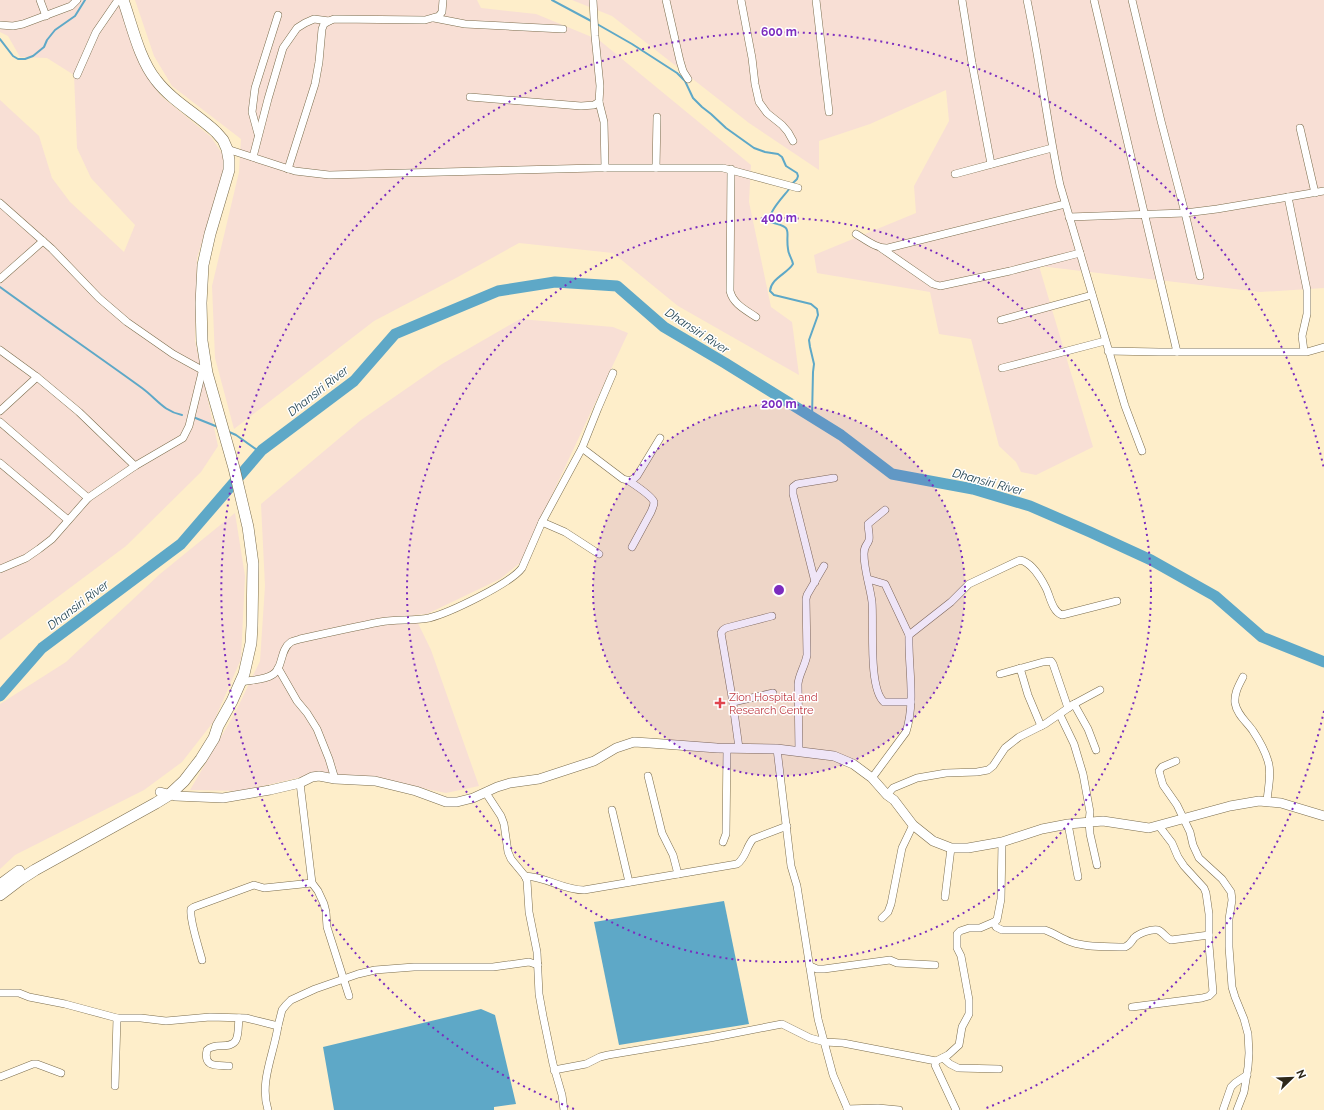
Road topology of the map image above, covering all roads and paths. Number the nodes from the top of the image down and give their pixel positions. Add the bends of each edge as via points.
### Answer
1 (40, 0) edge
2 (77, 0) edge
3 (118, 0) edge
4 (123, 0) edge
5 (443, 0) edge
6 (594, 0) edge
7 (666, 0) edge
8 (741, 0) edge
9 (816, 0) edge
10 (962, 0) edge
11 (1027, 0) edge
12 (1094, 0) edge
13 (1132, 0) edge
14 (278, 15) dead end
15 (46, 16) junction
16 (434, 18) junction
17 (329, 21) junction
18 (0, 25) edge
19 (564, 29) dead end
20 (77, 75) dead end
21 (688, 79) dead end
22 (470, 97) dead end
23 (599, 102) junction
24 (829, 112) dead end
25 (657, 117) dead end
26 (1300, 128) dead end
27 (258, 135) junction
28 (793, 141) dead end
29 (1052, 148) junction
30 (227, 149) junction
31 (253, 157) junction
32 (990, 164) junction
33 (605, 168) junction
34 (656, 168) junction
35 (288, 169) junction
36 (731, 169) junction
37 (955, 174) dead end
38 (798, 188) dead end
39 (1324, 191) edge
40 (1315, 192) junction
41 (1288, 197) junction
42 (0, 203) edge
43 (1066, 204) junction
44 (1185, 213) junction
45 (1146, 215) junction
46 (1070, 217) junction
47 (856, 234) dead end
48 (43, 241) junction
49 (881, 248) junction
50 (1080, 253) junction
51 (1200, 276) dead end
52 (0, 279) edge
53 (1092, 295) junction
54 (756, 317) dead end
55 (1001, 320) dead end
56 (1106, 341) junction
57 (1324, 347) edge
58 (0, 350) edge
59 (1108, 351) junction
60 (1177, 352) junction
61 (1304, 352) junction
62 (203, 365) junction
63 (1002, 368) dead end
64 (613, 373) dead end
65 (37, 377) junction
66 (0, 411) edge
67 (0, 422) edge
68 (660, 438) dead end
69 (582, 448) junction
70 (1142, 450) dead end
71 (0, 463) edge
72 (134, 466) junction
73 (834, 478) dead end
74 (629, 481) junction
75 (88, 498) junction
76 (885, 510) dead end
77 (68, 520) junction
78 (542, 522) junction
79 (632, 547) dead end
80 (599, 554) dead end
81 (824, 566) dead end
82 (0, 569) edge
83 (868, 579) junction
84 (815, 582) junction
85 (1117, 601) dead end
86 (772, 616) dead end
87 (909, 636) junction
88 (278, 668) junction
89 (1020, 668) junction
90 (1000, 674) dead end
91 (1243, 677) dead end
92 (241, 682) junction
93 (1100, 690) dead end
94 (773, 694) dead end
95 (732, 702) junction
96 (911, 702) junction
97 (1071, 706) junction
98 (1060, 715) junction
99 (1041, 726) junction
100 (727, 748) junction
101 (739, 748) junction
102 (776, 749) junction
103 (1096, 750) dead end
104 (799, 752) junction
105 (1176, 761) dead end
106 (648, 776) dead end
107 (872, 778) junction
108 (335, 779) junction
109 (300, 783) junction
110 (164, 793) junction
111 (486, 793) junction
112 (887, 795) junction
113 (1267, 801) junction
114 (612, 810) dead end
115 (1324, 816) edge
116 (1182, 819) junction
117 (1089, 822) junction
118 (1068, 824) junction
119 (913, 825) junction
120 (1161, 825) junction
121 (787, 826) junction
122 (723, 842) dead end
123 (1002, 842) junction
124 (951, 848) junction
125 (1097, 865) dead end
126 (678, 874) junction
127 (526, 876) junction
128 (1078, 877) dead end
129 (629, 882) junction
130 (312, 883) junction
131 (0, 885) edge
132 (0, 895) edge
133 (945, 897) dead end
134 (882, 918) dead end
135 (994, 922) junction
136 (1209, 935) junction
137 (202, 960) dead end
138 (538, 965) junction
139 (935, 965) dead end
140 (810, 966) junction
141 (343, 978) junction
142 (0, 992) edge
143 (348, 996) dead end
144 (1132, 1007) dead end
145 (117, 1018) junction
146 (239, 1018) junction
147 (278, 1026) junction
148 (825, 1042) junction
149 (943, 1058) junction
150 (936, 1061) junction
151 (229, 1066) dead end
152 (999, 1069) dead end
153 (554, 1070) junction
154 (61, 1073) dead end
155 (1247, 1075) junction
156 (0, 1077) edge
157 (115, 1086) dead end
158 (268, 1110) edge
159 (564, 1110) edge
160 (848, 1110) edge
161 (899, 1110) edge
162 (956, 1110) edge
163 (1223, 1110) edge
164 (1237, 1110) edge

1 - 15 street
2 - 15 street via 71,6
3 - 20 street via 96,32
4 - 30 main road via 144,59 156,80 216,132
5 - 16 street via 442,12
6 - 23 street
7 - 21 street via 680,61
8 - 28 street via 759,102 767,113 782,125
9 - 24 street
10 - 32 street
11 - 29 street
12 - 45 street
13 - 44 street
14 - 27 street via 253,99 252,112
15 - 18 street via 13,26
16 - 17 street
16 - 19 street via 465,24
17 - 27 street via 314,20 305,23 297,28 283,48
17 - 35 street via 322,29 316,78
22 - 23 street via 581,106
23 - 33 street via 604,122
25 - 34 street
26 - 40 street
27 - 31 street
29 - 32 street
29 - 43 street
30 - 31 street
30 - 62 main road via 229,170 203,265
31 - 35 street
32 - 37 street
33 - 34 street
33 - 35 street via 329,175
34 - 36 street
36 - 38 street
36 - 54 street via 730,291 738,304
39 - 40 street
40 - 41 street
41 - 44 street
41 - 61 street via 1307,290 1307,314 1302,336
42 - 48 street
43 - 46 street
43 - 49 street
44 - 45 street
44 - 51 street
45 - 46 street
45 - 60 street
46 - 50 street
47 - 49 street
48 - 52 street
48 - 62 street via 99,298 127,322 173,354
49 - 50 street via 933,284 940,286
50 - 53 street
53 - 55 street
53 - 56 street
56 - 59 street
56 - 63 street
57 - 61 street
58 - 65 street
59 - 60 street
59 - 70 street
60 - 61 street
62 - 72 street via 189,426 183,438
62 - 92 main road via 234,468 248,527 253,564 252,626 248,659
64 - 69 street
65 - 66 street
65 - 72 street via 79,412
67 - 75 street
68 - 74 street via 637,476
69 - 74 street
69 - 78 street
71 - 77 street
72 - 75 street
73 - 84 street via 797,484 793,487
74 - 79 street via 654,502
75 - 77 street
76 - 83 street via 868,524 869,541 864,546
77 - 82 street via 40,549
78 - 80 street via 565,532
78 - 88 street via 518,574 499,586 446,613 429,618 382,622 290,642 284,650
81 - 84 street
83 - 87 street via 885,584
83 - 96 street via 872,603 874,675 879,697 884,702
84 - 104 street via 806,599 806,660 798,684
85 - 87 street via 1058,614 1038,576 1025,561 1020,560 969,584
86 - 95 street via 726,628 721,633
87 - 96 street
88 - 92 street via 268,678
88 - 108 street via 317,729
89 - 90 street
89 - 97 street via 1051,661
89 - 99 street
91 - 113 street via 1237,689 1235,703 1268,759 1270,776
92 - 110 main road via 218,726
93 - 97 street
94 - 95 street
95 - 101 street
96 - 107 street via 906,732
97 - 98 street
97 - 103 street via 1088,729
98 - 99 street
98 - 117 street via 1079,760 1087,792
99 - 112 street via 1011,742 988,770 916,778 893,788
100 - 101 street
100 - 111 street via 634,742 616,748 594,761 539,779 510,783
100 - 122 street via 726,834
101 - 102 street
102 - 104 street
102 - 121 street
104 - 107 street via 834,756 853,764
105 - 116 street via 1159,771 1165,790 1177,805
106 - 126 street via 662,833 673,855
107 - 112 street
108 - 109 street via 319,776
108 - 111 street via 375,782 416,791 446,802 457,802
109 - 110 street via 223,798 175,796
109 - 130 street
110 - 131 main road via 19,872
110 - 132 main road via 123,822 35,870
111 - 127 street via 501,816 511,859
112 - 119 street via 894,800
113 - 115 street
113 - 116 street via 1230,806
114 - 129 street
116 - 120 street
116 - 155 street via 1190,832 1199,858 1222,879 1231,892 1229,946 1232,987 1248,1034
117 - 118 street
117 - 120 street via 1102,821 1149,828
117 - 125 street
118 - 123 street via 1042,829
118 - 128 street
119 - 124 street via 933,841
119 - 134 street via 902,848 891,904
120 - 136 street via 1184,866 1206,892
121 - 126 street via 753,839 743,859 737,864
121 - 140 street via 791,866
123 - 124 street
123 - 135 street via 1001,899 999,915
124 - 133 street
126 - 129 street
127 - 129 street via 542,878 573,890
127 - 138 street
130 - 137 street via 264,888 254,885 191,909 191,920
130 - 141 street via 324,904 327,927
135 - 136 street via 996,927 1002,930 1045,930 1071,942 1096,946 1129,946 1145,932 1158,930 1171,940
135 - 149 street via 980,928 964,929 957,934 969,1000 969,1014 962,1027 959,1045
136 - 144 street via 1213,992 1209,996
138 - 141 street via 529,962 493,967 414,967 375,970
138 - 153 street via 539,994
139 - 140 street via 897,963 890,960 824,969
140 - 148 street via 818,1019
141 - 143 street
141 - 147 street via 291,1000 282,1010
142 - 145 street via 18,993
145 - 146 street via 166,1021 210,1017
145 - 157 street
146 - 147 street
146 - 151 street via 234,1042 226,1046 212,1046 206,1054 211,1065
147 - 158 street via 265,1083
148 - 150 street via 843,1043
148 - 153 street via 777,1024 608,1055 586,1064
148 - 160 street via 833,1075
149 - 150 street
149 - 152 street via 958,1068
150 - 162 street via 935,1065
153 - 159 street
154 - 156 street via 33,1064
155 - 163 street via 1231,1087
155 - 164 street
160 - 161 street

